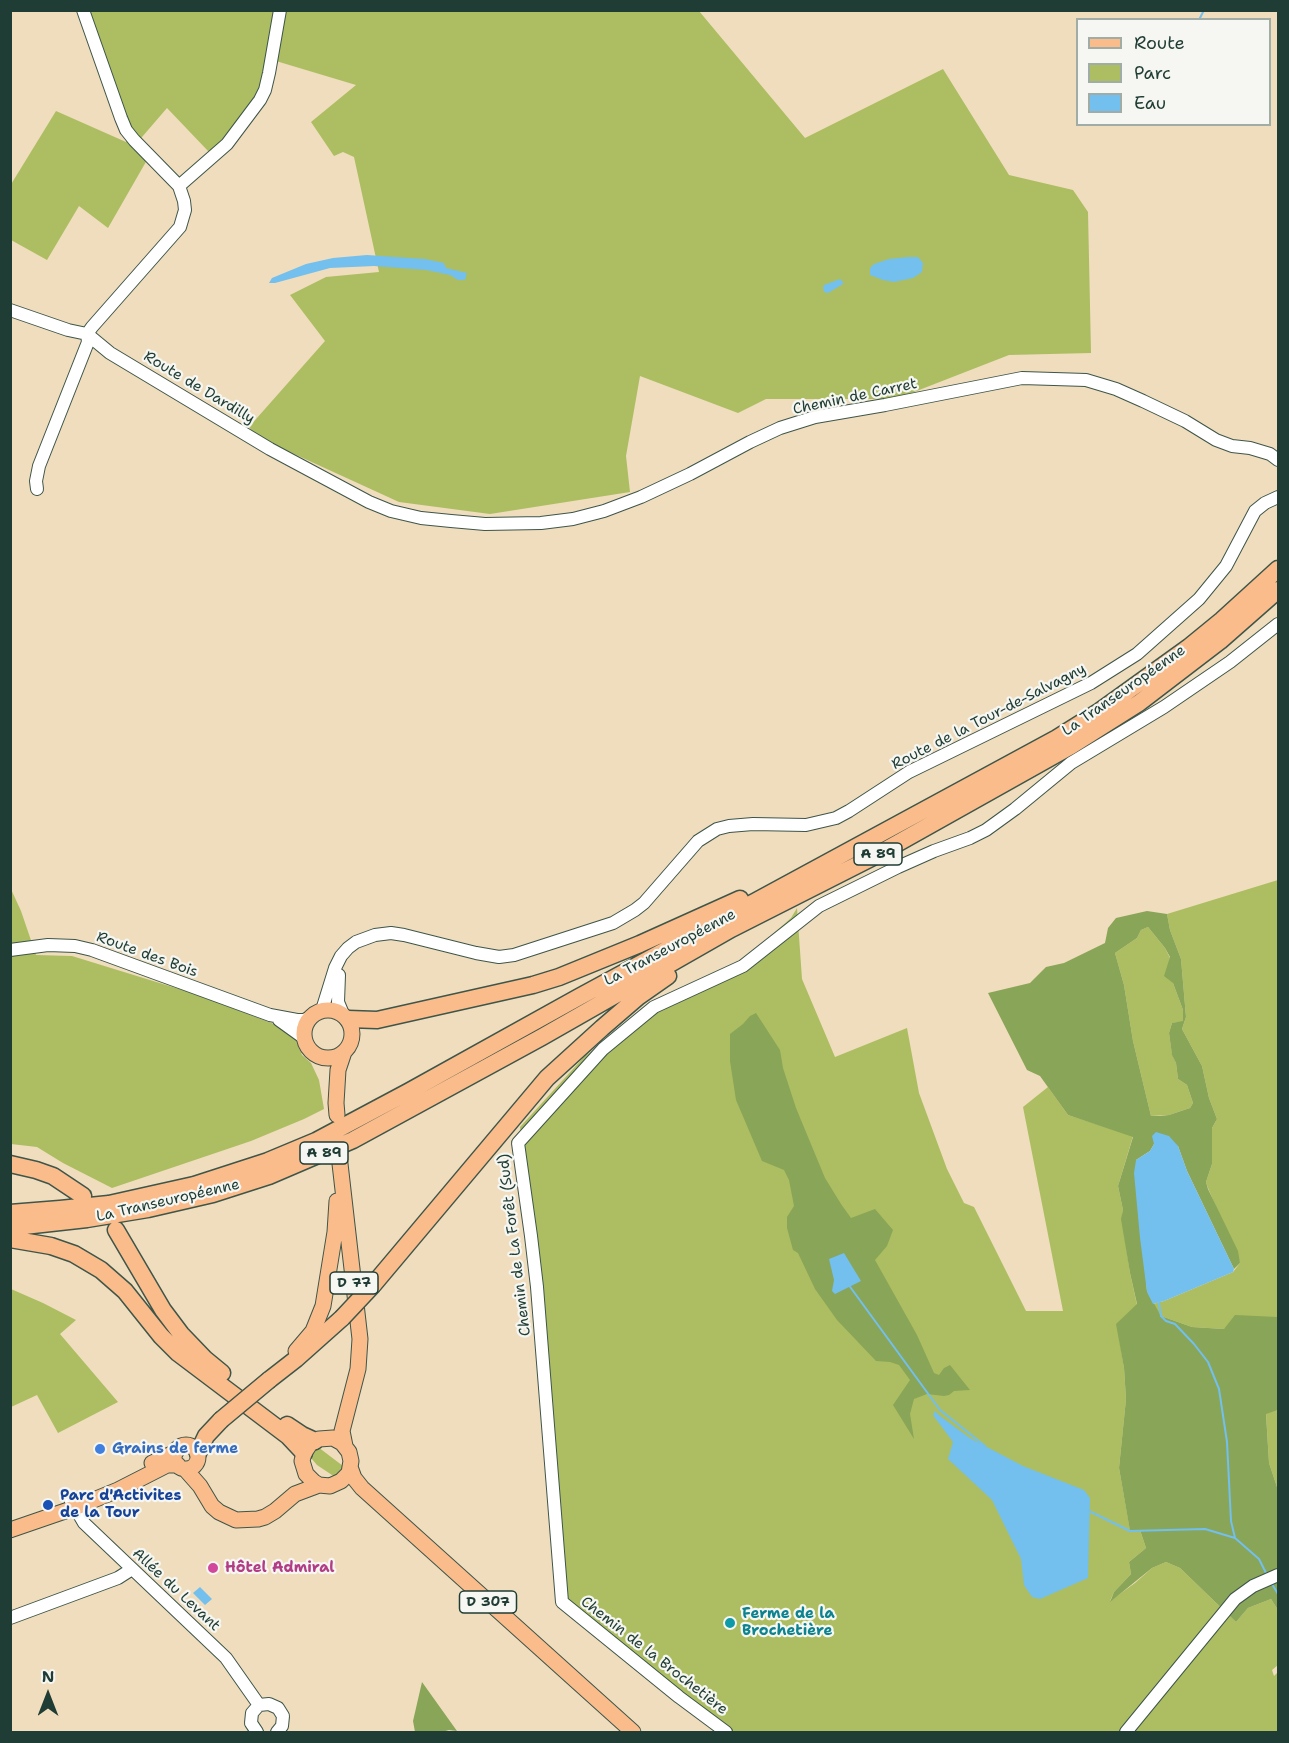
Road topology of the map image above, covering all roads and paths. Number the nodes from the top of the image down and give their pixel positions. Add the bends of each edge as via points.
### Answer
1 (83, 10) edge
2 (280, 10) edge
3 (179, 186) junction
4 (10, 310) edge
5 (87, 334) junction
6 (1278, 460) edge
7 (37, 489) dead end
8 (1278, 497) edge
9 (369, 502) joint
10 (1278, 569) edge
11 (1278, 590) edge
12 (1278, 624) edge
13 (776, 891) junction
14 (731, 929) junction
15 (366, 939) junction
16 (10, 950) edge
17 (317, 1013) junction
18 (270, 1015) junction
19 (345, 1017) junction
20 (304, 1038) junction
21 (344, 1052) junction
22 (316, 1054) junction
23 (10, 1164) edge
24 (83, 1196) dead end
25 (10, 1213) edge
26 (10, 1226) edge
27 (116, 1230) dead end
28 (10, 1239) edge
29 (267, 1379) junction
30 (351, 1397) junction
31 (345, 1446) junction
32 (311, 1450) junction
33 (187, 1457) junction
34 (350, 1467) junction
35 (336, 1484) junction
36 (319, 1485) junction
37 (72, 1503) junction
38 (10, 1521) edge
39 (10, 1530) edge
40 (132, 1569) junction
41 (1278, 1575) edge
42 (562, 1602) joint
43 (10, 1618) edge
44 (259, 1706) junction
45 (257, 1732) edge
46 (277, 1732) edge
47 (621, 1732) edge
48 (633, 1732) edge
49 (726, 1732) edge
50 (1126, 1732) edge

1 - 3 street via 126,130
2 - 3 street via 260,100 227,144
3 - 5 street via 185,210 180,227
4 - 5 street, Route de Dardilly
5 - 7 street via 88,342 39,466
5 - 9 street, Route de Dardilly via 110,352 270,449
6 - 9 street, Chemin de Carret via 1270,454 1215,440 1154,406 1106,386 1086,380 1022,378 815,417 780,428 642,497 573,519 474,523 421,518
8 - 15 street, Route de la Tour-de-Salvagny via 1255,511 1226,566 1199,599 1137,654 1091,683 909,772 836,818 806,825 753,824 717,829 698,841 644,903 625,916 513,955 476,953 391,933
10 - 13 highway, La Transeuropéenne / A 89 via 1222,621 1100,711
11 - 14 highway, La Transeuropéenne / A 89 via 1139,703 1071,746 873,858
12 - 42 street, Chemin de La Forêt (Sud) via 1164,707 1071,763 986,830 819,906 743,966 654,1007 603,1049 518,1143 535,1267
13 - 19 highway via 754,893 640,944 532,985 377,1020
13 - 25 highway, La Transeuropéenne / A 89 via 316,1141 194,1185 128,1200
14 - 26 highway, La Transeuropéenne / A 89 via 353,1140 269,1176 148,1209 87,1220
14 - 29 highway, bridge via 715,945 638,997 569,1057 342,1318
15 - 17 street, Route de la Tour-de-Salvagny via 356,942 341,956
15 - 19 street via 347,959 340,975 338,1002
16 - 18 street, Route des Bois via 48,945 92,950
17 - 18 street, Route des Bois via 304,1020
17 - 19 main road via 337,1011
17 - 20 main road via 306,1024
18 - 20 street, Route des Bois
19 - 21 main road via 352,1040
20 - 22 main road
21 - 22 main road via 330,1058
21 - 22 main road via 338,1070 336,1109 325,1068
23 - 24 highway via 53,1176
27 - 32 highway via 181,1334 205,1359 302,1435
28 - 32 highway via 51,1246 101,1270 125,1291 178,1353
29 - 30 main road, D 77 via 305,1342 323,1306 335,1232 339,1161 360,1339
29 - 33 highway, bridge via 220,1419
30 - 31 main road, D 77 via 342,1431
30 - 32 main road, D 77 via 327,1436
31 - 32 main road via 333,1438
31 - 34 main road
32 - 33 main road via 292,1488 268,1508 246,1515 226,1509 211,1496
32 - 36 main road via 309,1479
33 - 36 main road via 194,1478 212,1506 236,1520 265,1517 296,1494
33 - 37 main road via 114,1481
34 - 35 main road via 345,1478
34 - 48 main road, D 307 via 354,1478 372,1498
35 - 36 main road
35 - 47 main road, D 307 via 352,1491
37 - 38 main road
37 - 39 main road
37 - 40 street, Allée du Levant via 84,1523
40 - 43 street via 118,1578
40 - 44 street, Allée du Levant via 226,1658
41 - 50 street via 1235,1599
42 - 49 street, Chemin de la Brochetière
44 - 45 street via 251,1718
44 - 46 street via 269,1704 281,1711 284,1721

